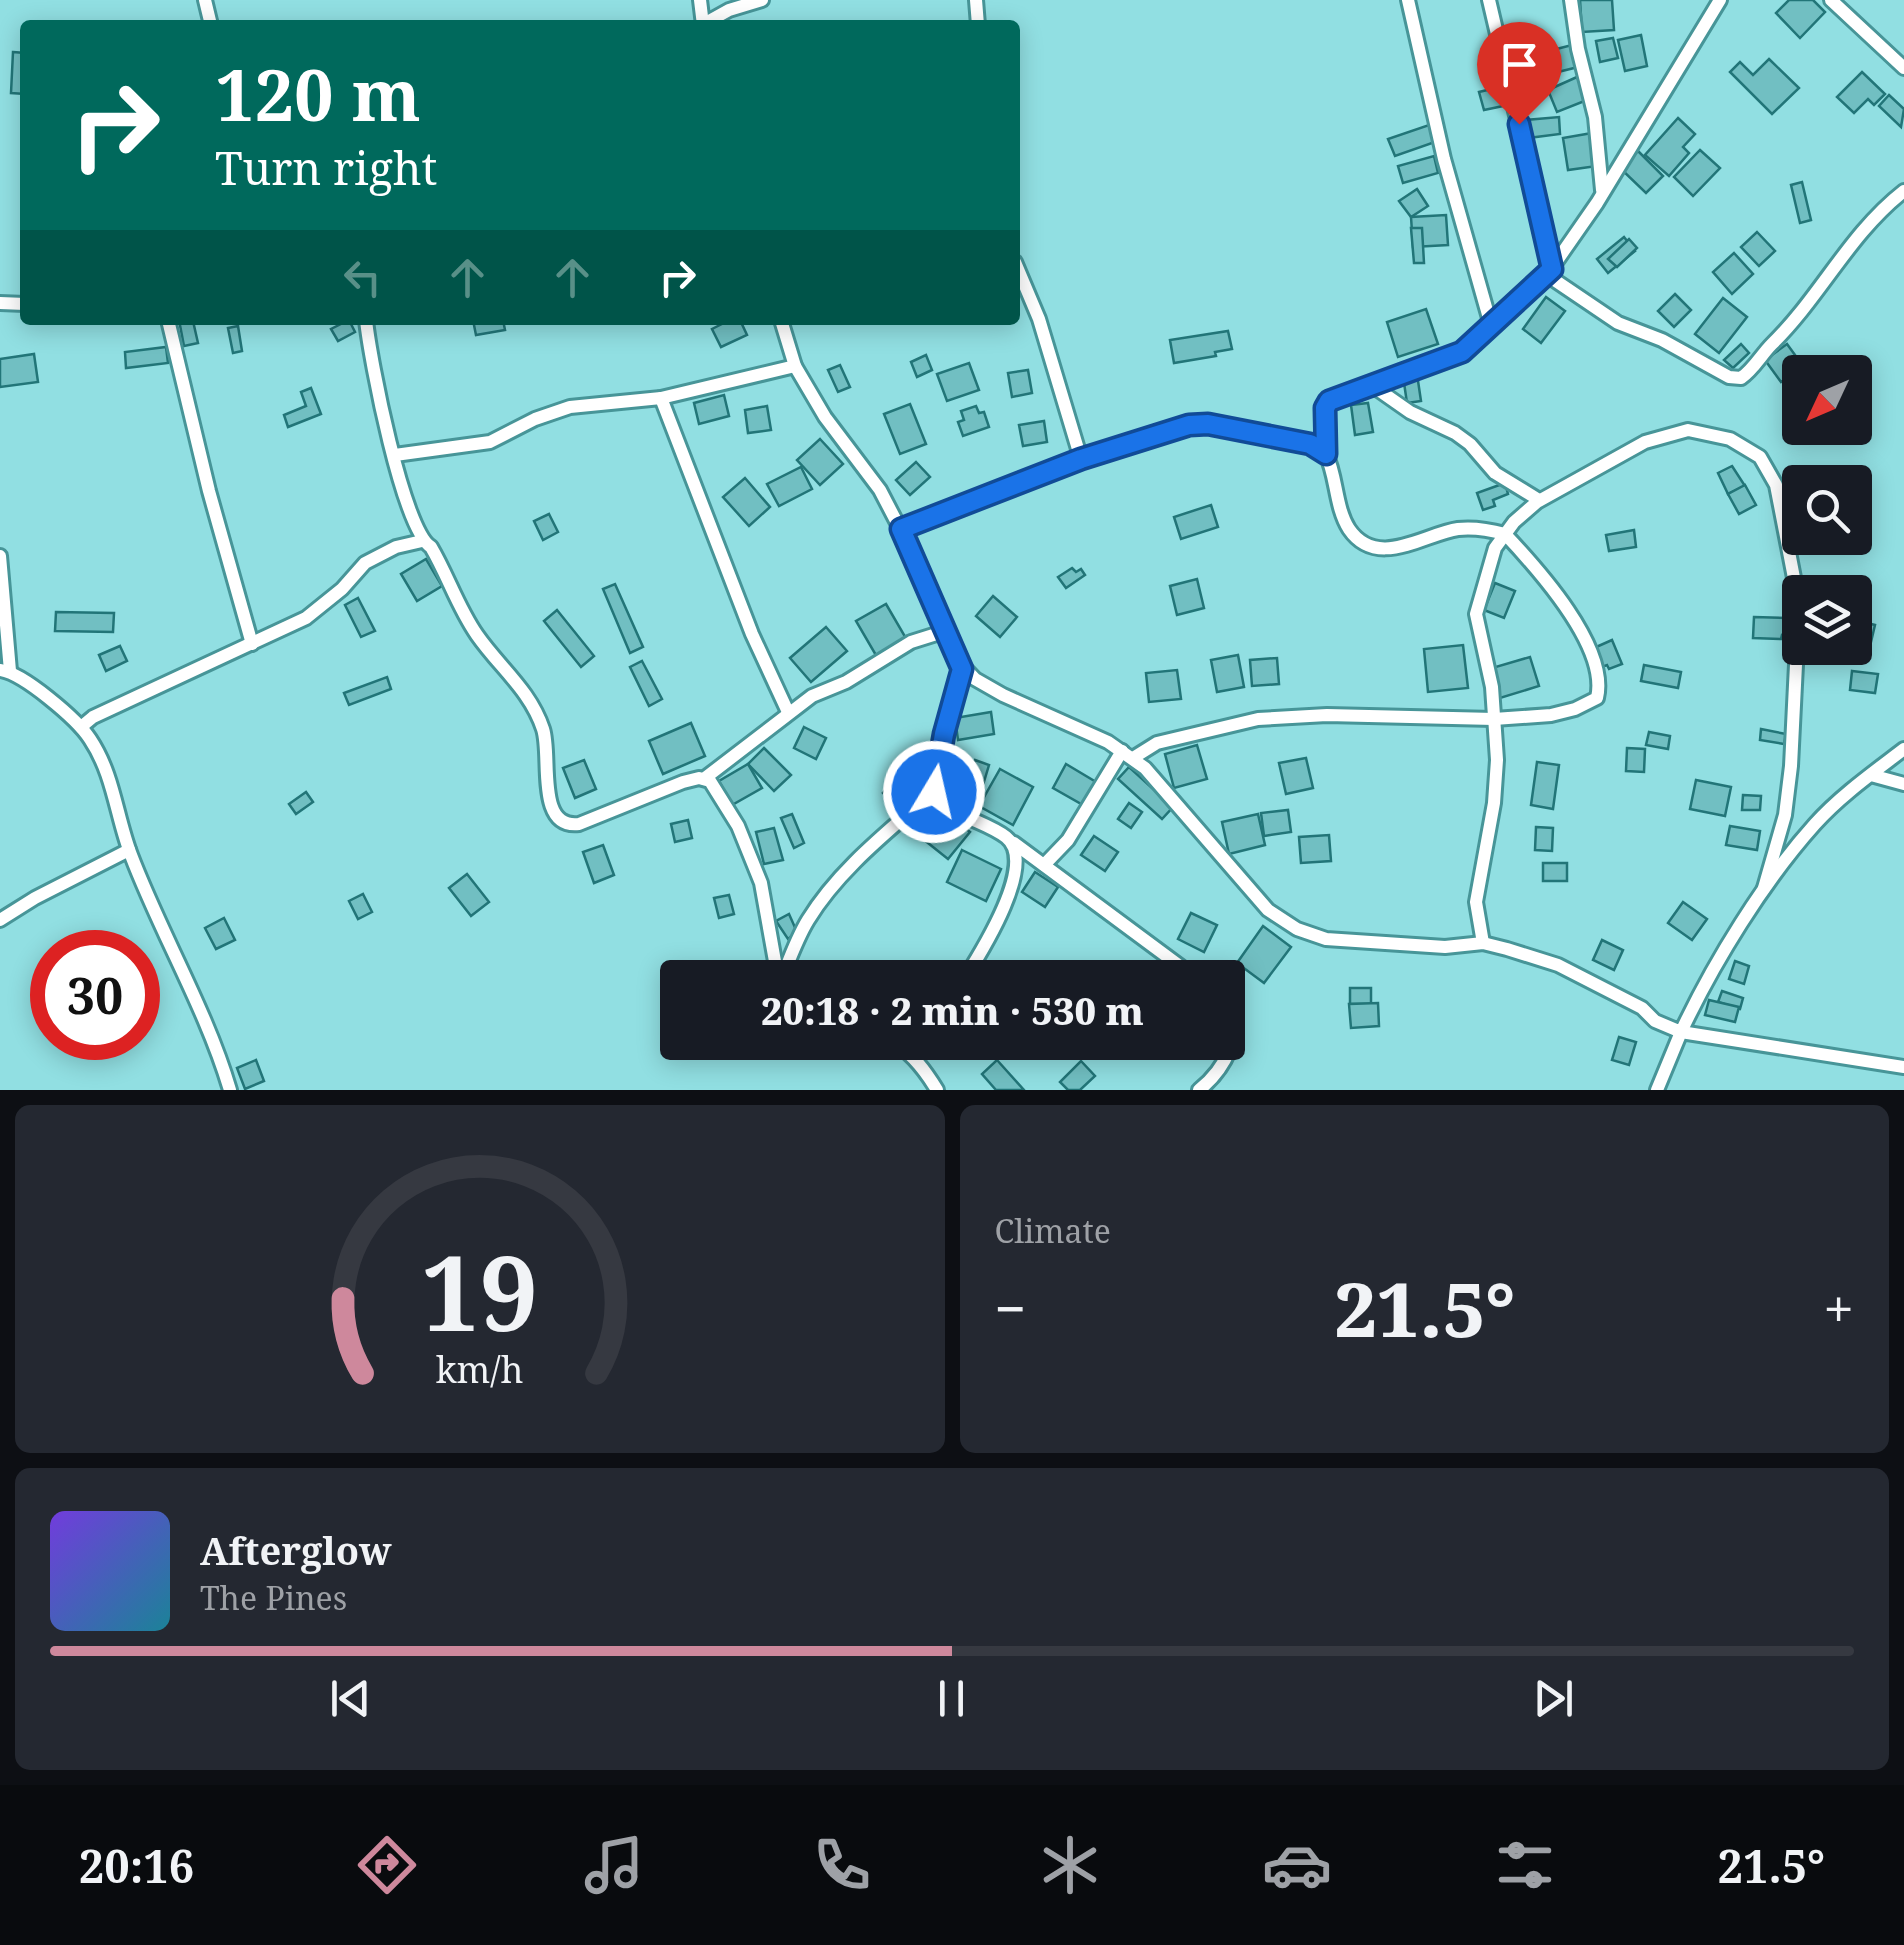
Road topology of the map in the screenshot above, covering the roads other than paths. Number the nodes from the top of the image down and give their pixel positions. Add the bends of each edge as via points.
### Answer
1 (762, 0) edge
2 (1408, 0) edge
3 (1489, 0) edge
4 (1571, 0) edge
5 (1720, 0) edge
6 (1832, 0) edge
7 (711, 20) edge
8 (1904, 68) edge
9 (1602, 190) junction
10 (1904, 191) edge
11 (1550, 272) junction
12 (1020, 274) edge
13 (169, 325) edge
14 (367, 325) edge
15 (784, 325) edge
16 (1491, 325) junction
17 (796, 366) junction
18 (1370, 384) junction
19 (661, 398) junction
20 (1326, 454) junction
21 (395, 455) junction
22 (1081, 459) junction
23 (1540, 500) junction
24 (901, 529) junction
25 (1505, 534) junction
26 (422, 541) junction
27 (0, 556) edge
28 (946, 631) junction
29 (252, 644) junction
30 (962, 669) junction
31 (5, 670) edge
32 (788, 712) junction
33 (1494, 719) junction
34 (80, 727) junction
35 (1904, 750) edge
36 (1127, 755) junction
37 (1872, 775) junction
38 (706, 778) junction
39 (1904, 784) edge
40 (934, 792) junction
41 (1008, 838) junction
42 (129, 850) junction
43 (1044, 865) junction
44 (1764, 892) junction
45 (0, 920) edge
46 (1484, 943) junction
47 (776, 960) edge
48 (788, 960) edge
49 (976, 960) edge
50 (1172, 960) edge
51 (1681, 1032) junction
52 (913, 1060) edge
53 (1225, 1060) edge
54 (1904, 1067) edge
55 (934, 1088) edge
56 (230, 1090) edge
57 (1198, 1090) edge
58 (1657, 1090) edge

1 - 7 street
2 - 16 street
3 - 11 street
4 - 9 street
5 - 9 street
6 - 8 street
9 - 11 street
10 - 11 street via 1862,230 1802,314 1740,378 1618,323
11 - 16 street
12 - 22 street
13 - 29 street
14 - 21 street
15 - 17 street
16 - 18 street via 1462,352
17 - 19 street
17 - 24 street
18 - 20 street via 1326,404
18 - 23 street via 1455,433 1495,473
19 - 21 street via 570,407 490,442
19 - 32 street
20 - 22 street via 1310,444 1208,424
20 - 25 street via 1347,525 1366,543 1400,548 1462,528
21 - 26 street
22 - 24 street
23 - 25 street
23 - 44 street via 1646,442 1688,430 1730,438 1760,457 1776,484 1798,624 1785,815
24 - 28 street
25 - 33 street via 1476,614
25 - 33 street via 1586,639 1599,688 1597,698 1575,709
26 - 29 street via 365,564 320,609
26 - 38 street via 475,632 536,710 548,753 547,792 561,821 580,824
27 - 31 street
28 - 30 street
28 - 32 street via 912,642
29 - 34 street
30 - 36 street
30 - 40 street
31 - 34 street
32 - 38 street
33 - 36 street via 1288,716
33 - 46 street via 1494,803 1476,902
34 - 42 street via 111,778
35 - 37 street
36 - 43 street
36 - 46 street via 1164,788 1268,910 1297,929 1326,938 1445,948
37 - 39 street
37 - 44 street via 1818,820
38 - 47 street via 724,800 758,872
40 - 41 street
40 - 48 street via 820,902
41 - 43 street
41 - 49 street via 1018,868
42 - 45 street
42 - 56 street
43 - 50 street
44 - 51 street
46 - 51 street via 1558,964
51 - 54 street
51 - 58 street
52 - 55 street
53 - 57 street

